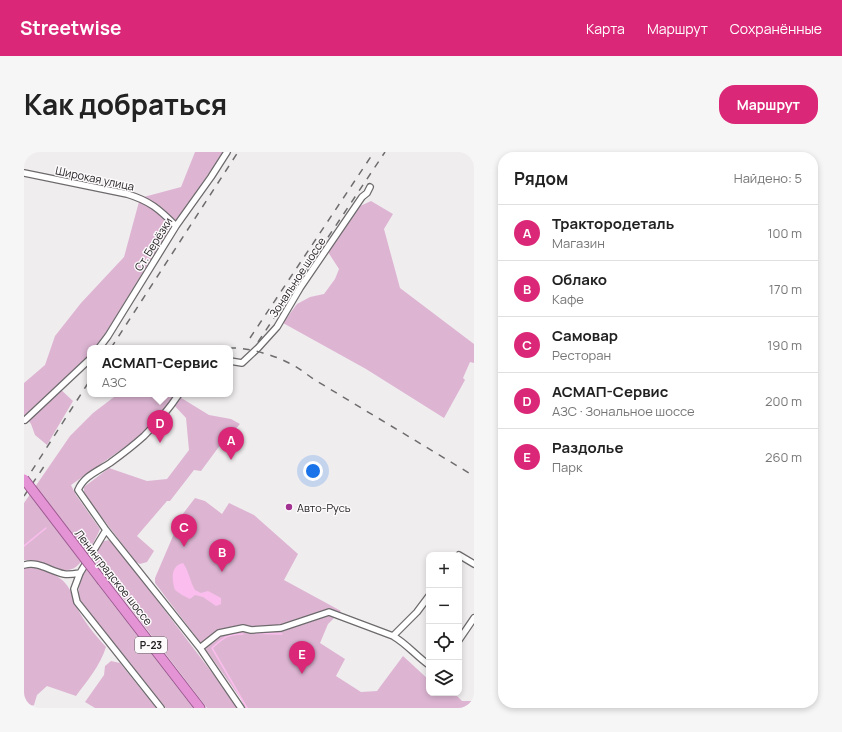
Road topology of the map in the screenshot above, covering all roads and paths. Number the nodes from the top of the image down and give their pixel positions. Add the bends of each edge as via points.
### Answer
1 (227, 152) edge
2 (24, 173) edge
3 (370, 187) dead end
4 (176, 226) junction
5 (101, 345) edge
6 (87, 362) edge
7 (233, 362) edge
8 (177, 397) edge
9 (25, 420) dead end
10 (24, 479) edge
11 (106, 530) junction
12 (462, 557) edge
13 (474, 564) edge
14 (24, 565) edge
15 (80, 573) junction
16 (426, 600) edge
17 (474, 618) edge
18 (393, 636) junction
19 (462, 636) edge
20 (200, 648) junction
21 (426, 663) edge
22 (161, 708) edge
23 (200, 708) edge
24 (241, 708) edge

1 - 4 street, Ст. Берёзки
2 - 4 street, Широкая улица via 140,198 156,207
3 - 7 street, Зональное шоссе via 300,288 277,327 242,363
4 - 5 street, Ст. Берёзки
6 - 9 street
8 - 11 street via 143,436 81,483 78,490
10 - 23 highway, Ленинградское шоссе / Р-23, bridge
11 - 15 street
11 - 20 street
12 - 13 street
14 - 15 street via 37,564 65,574
15 - 22 street via 74,589 77,602
16 - 18 street
17 - 19 street
18 - 20 street via 329,612 281,628 243,628 218,633
18 - 21 street
20 - 24 street

